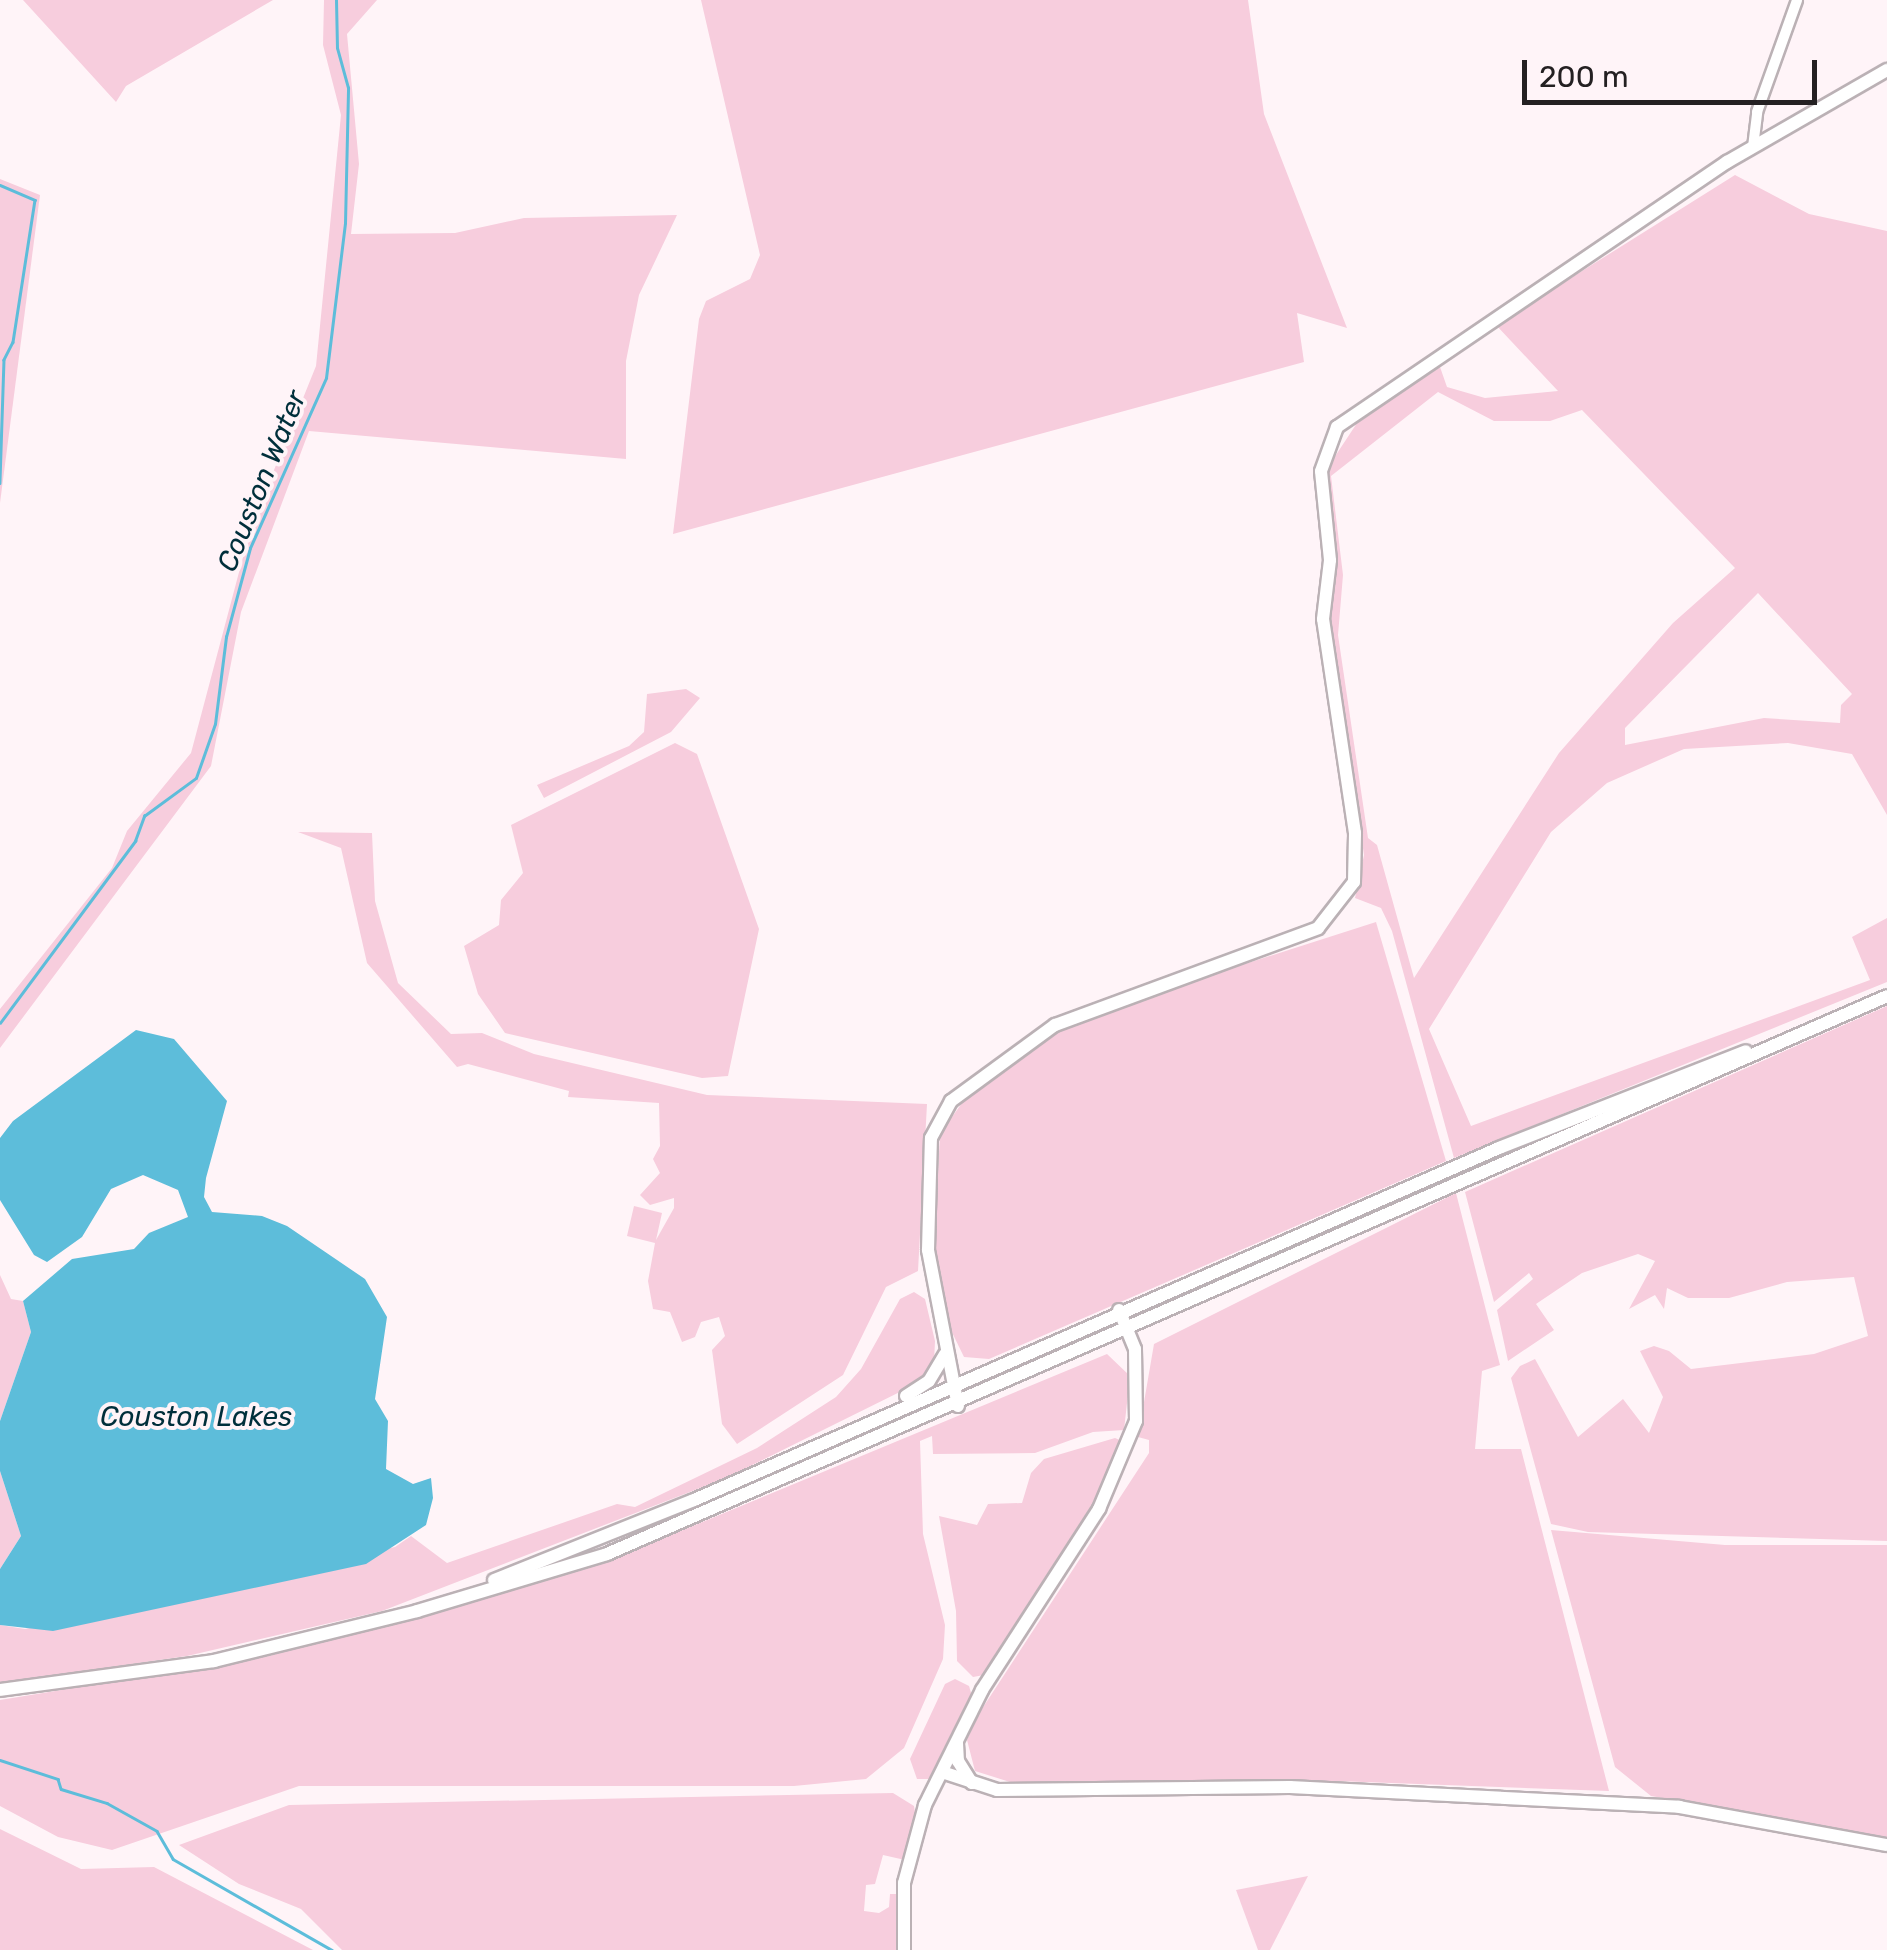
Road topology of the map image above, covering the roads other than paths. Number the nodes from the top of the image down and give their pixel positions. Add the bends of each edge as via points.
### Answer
1 (1797, 0) edge
2 (1887, 70) edge
3 (1753, 147) junction
4 (1887, 996) edge
5 (1844, 1014) junction
6 (1120, 1310) junction
7 (1128, 1331) junction
8 (945, 1354) junction
9 (951, 1384) junction
10 (958, 1406) junction
11 (799, 1452) junction
12 (418, 1611) junction
13 (0, 1690) edge
14 (957, 1741) junction
15 (942, 1772) junction
16 (972, 1783) junction
17 (1887, 1844) edge
18 (904, 1950) edge

1 - 3 street via 1756,112
2 - 3 main road
3 - 8 main road via 1338,426 1321,471 1330,560 1324,620 1355,833 1354,882 1318,928 1056,1025 951,1101 931,1138 928,1175 930,1281
4 - 5 main road
5 - 6 main road via 1637,1092
5 - 7 main road
6 - 7 main road
6 - 9 main road
7 - 10 main road
7 - 14 main road via 1138,1382 1136,1421 1118,1472
8 - 9 main road
8 - 11 main road via 916,1390
9 - 10 main road
9 - 11 main road
10 - 12 main road via 607,1554
11 - 12 main road
12 - 13 main road via 214,1661
14 - 15 main road
14 - 16 main road via 958,1762
15 - 16 main road
15 - 18 main road via 916,1828 904,1883
16 - 17 main road via 997,1790 1290,1787 1634,1803

